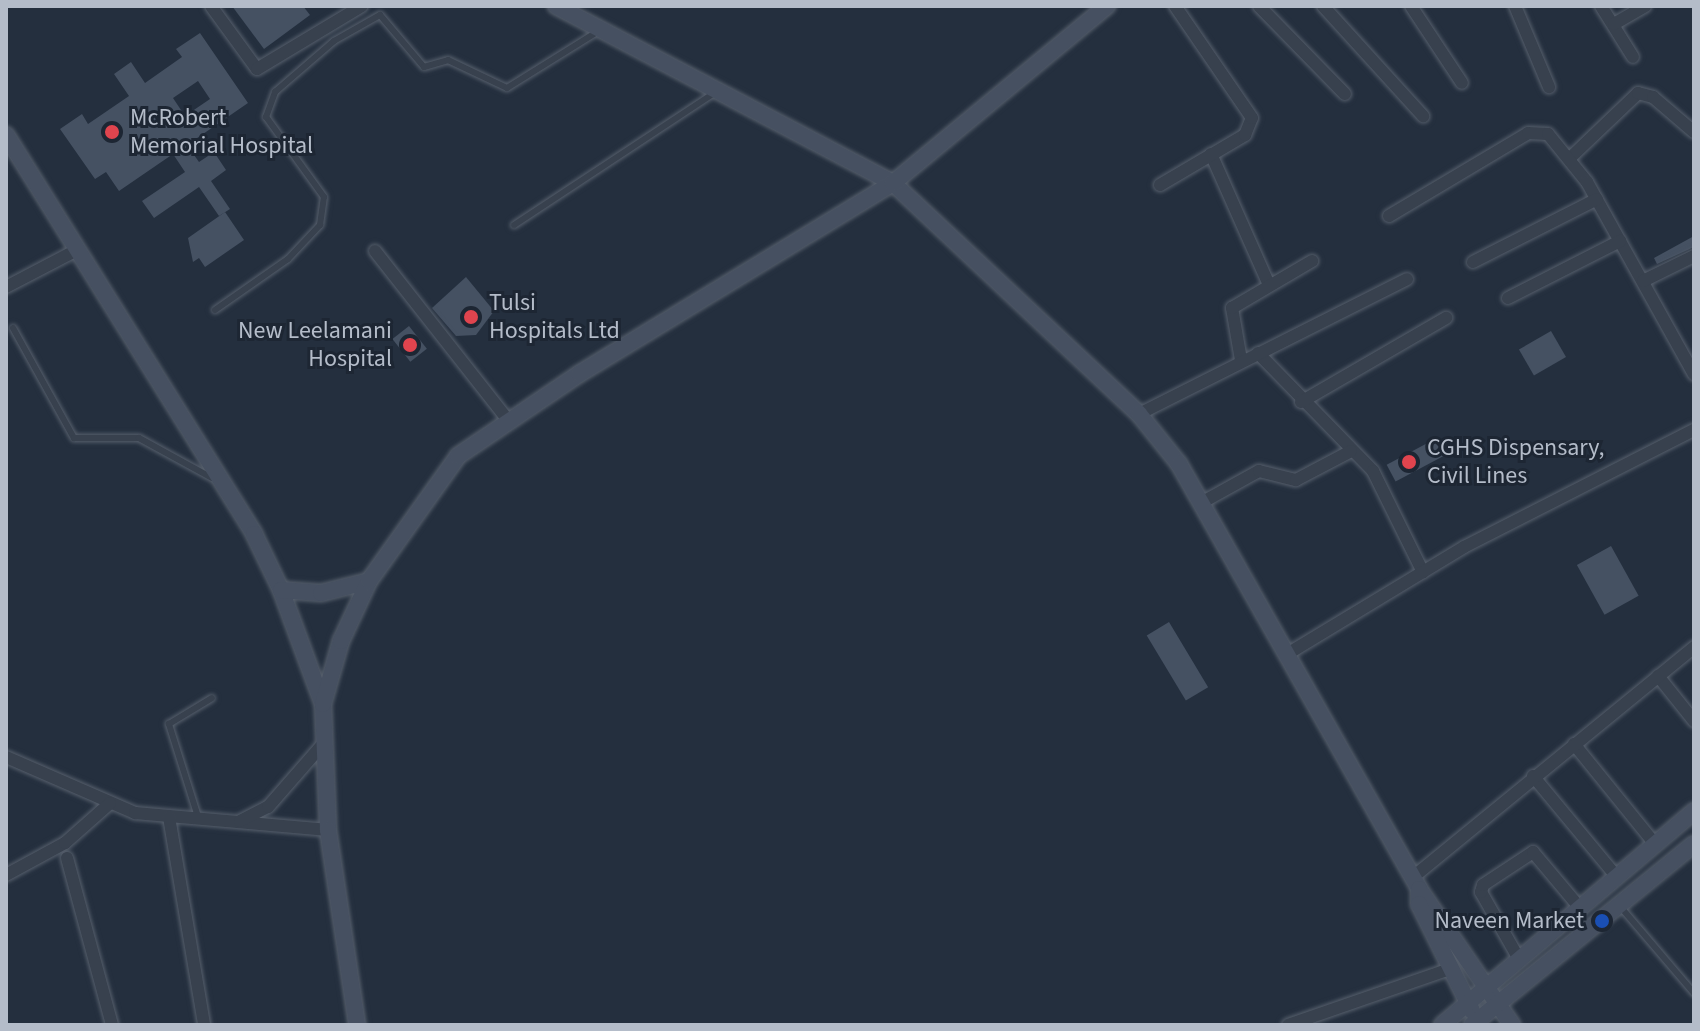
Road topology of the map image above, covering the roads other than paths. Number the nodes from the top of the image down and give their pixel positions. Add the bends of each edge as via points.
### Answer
1 (211, 6) edge
2 (362, 6) edge
3 (556, 6) edge
4 (1107, 6) edge
5 (1175, 6) edge
6 (1259, 6) edge
7 (1323, 6) edge
8 (1411, 6) edge
9 (1515, 6) edge
10 (1601, 6) edge
11 (1645, 6) edge
12 (1614, 24) junction
13 (601, 30) junction
14 (1633, 57) dead end
15 (1462, 83) dead end
16 (1549, 87) dead end
17 (717, 91) junction
18 (1345, 94) dead end
19 (1423, 116) dead end
20 (1694, 132) edge
21 (7, 138) edge
22 (1211, 154) junction
23 (1570, 158) junction
24 (893, 183) junction
25 (1160, 185) dead end
26 (1597, 199) junction
27 (1389, 216) dead end
28 (514, 225) dead end
29 (1620, 241) junction
30 (75, 251) junction
31 (375, 251) dead end
32 (1694, 256) edge
33 (1312, 261) dead end
34 (1473, 262) dead end
35 (1407, 279) dead end
36 (1643, 281) junction
37 (1269, 285) junction
38 (6, 287) edge
39 (1508, 298) dead end
40 (215, 310) dead end
41 (1446, 318) dead end
42 (13, 328) dead end
43 (1258, 353) junction
44 (1241, 360) junction
45 (1694, 374) edge
46 (1301, 402) junction
47 (1139, 414) junction
48 (508, 420) junction
49 (1694, 430) edge
50 (1351, 451) junction
51 (216, 479) junction
52 (1201, 503) junction
53 (1423, 572) junction
54 (369, 581) junction
55 (281, 590) junction
56 (1694, 647) edge
57 (1289, 653) junction
58 (1658, 676) junction
59 (212, 698) dead end
60 (323, 704) junction
61 (1694, 721) edge
62 (323, 744) junction
63 (1574, 744) junction
64 (6, 757) edge
65 (1533, 776) junction
66 (110, 803) junction
67 (1694, 811) edge
68 (169, 817) junction
69 (199, 820) junction
70 (237, 822) junction
71 (328, 830) junction
72 (1655, 844) junction
73 (1694, 844) edge
74 (67, 858) dead end
75 (6, 875) edge
76 (1616, 876) junction
77 (1415, 884) junction
78 (1619, 905) junction
79 (1580, 908) junction
80 (1519, 959) junction
81 (1450, 969) junction
82 (1483, 988) junction
83 (1694, 993) edge
84 (1467, 1003) junction
85 (1494, 1006) junction
86 (1478, 1023) edge
87 (112, 1025) edge
88 (204, 1025) edge
89 (357, 1025) edge
90 (1288, 1025) edge
91 (1442, 1025) edge
92 (1512, 1025) edge

1 - 2 street via 257,69
3 - 13 street
4 - 24 street
5 - 22 street via 1250,109 1245,135
6 - 18 street
7 - 19 street
8 - 15 street
9 - 16 street
10 - 12 street
11 - 12 street
12 - 14 street
13 - 17 street
13 - 40 lane via 507,88 448,60 424,67 380,15 334,41 275,92 266,117 324,197 320,225 288,259
17 - 24 street
17 - 28 lane
20 - 23 street via 1653,97 1638,93
21 - 30 street
22 - 25 street
22 - 37 street
23 - 26 street
23 - 27 street via 1548,134 1528,133
24 - 47 street
24 - 48 street
26 - 29 street
26 - 34 street
29 - 36 street
29 - 39 street
30 - 38 street
30 - 51 street
31 - 48 street
32 - 36 street
33 - 37 street
35 - 43 street
36 - 45 street
37 - 44 street via 1240,300 1230,315
41 - 46 street
42 - 51 lane via 74,438 139,438
43 - 44 street
43 - 46 street
44 - 47 street
46 - 50 street
47 - 52 street
48 - 54 street via 436,481
49 - 53 street
50 - 52 street via 1296,480 1259,471
50 - 53 street via 1379,481
51 - 55 street via 254,534
52 - 57 street
53 - 57 street
54 - 55 street via 321,593
54 - 60 street via 341,641
55 - 60 street
56 - 58 street
57 - 77 street
58 - 61 street
58 - 63 street
59 - 69 lane via 179,713 169,732
60 - 62 street
62 - 70 street via 268,807
62 - 71 street
63 - 65 street
63 - 72 street
64 - 66 street
65 - 76 street
65 - 77 street
66 - 68 street
66 - 75 street via 65,843
67 - 72 street
68 - 69 street
68 - 88 street
69 - 70 street
70 - 71 street
71 - 89 street
72 - 76 street
73 - 78 street
74 - 87 street
76 - 79 street
77 - 81 street
77 - 82 street
78 - 83 lane
78 - 85 street
79 - 80 street
79 - 80 street via 1533,852 1483,885 1481,892
80 - 82 street
81 - 84 street
81 - 90 street
82 - 84 street
82 - 85 street
84 - 86 street
84 - 91 street
85 - 86 street
85 - 92 street

